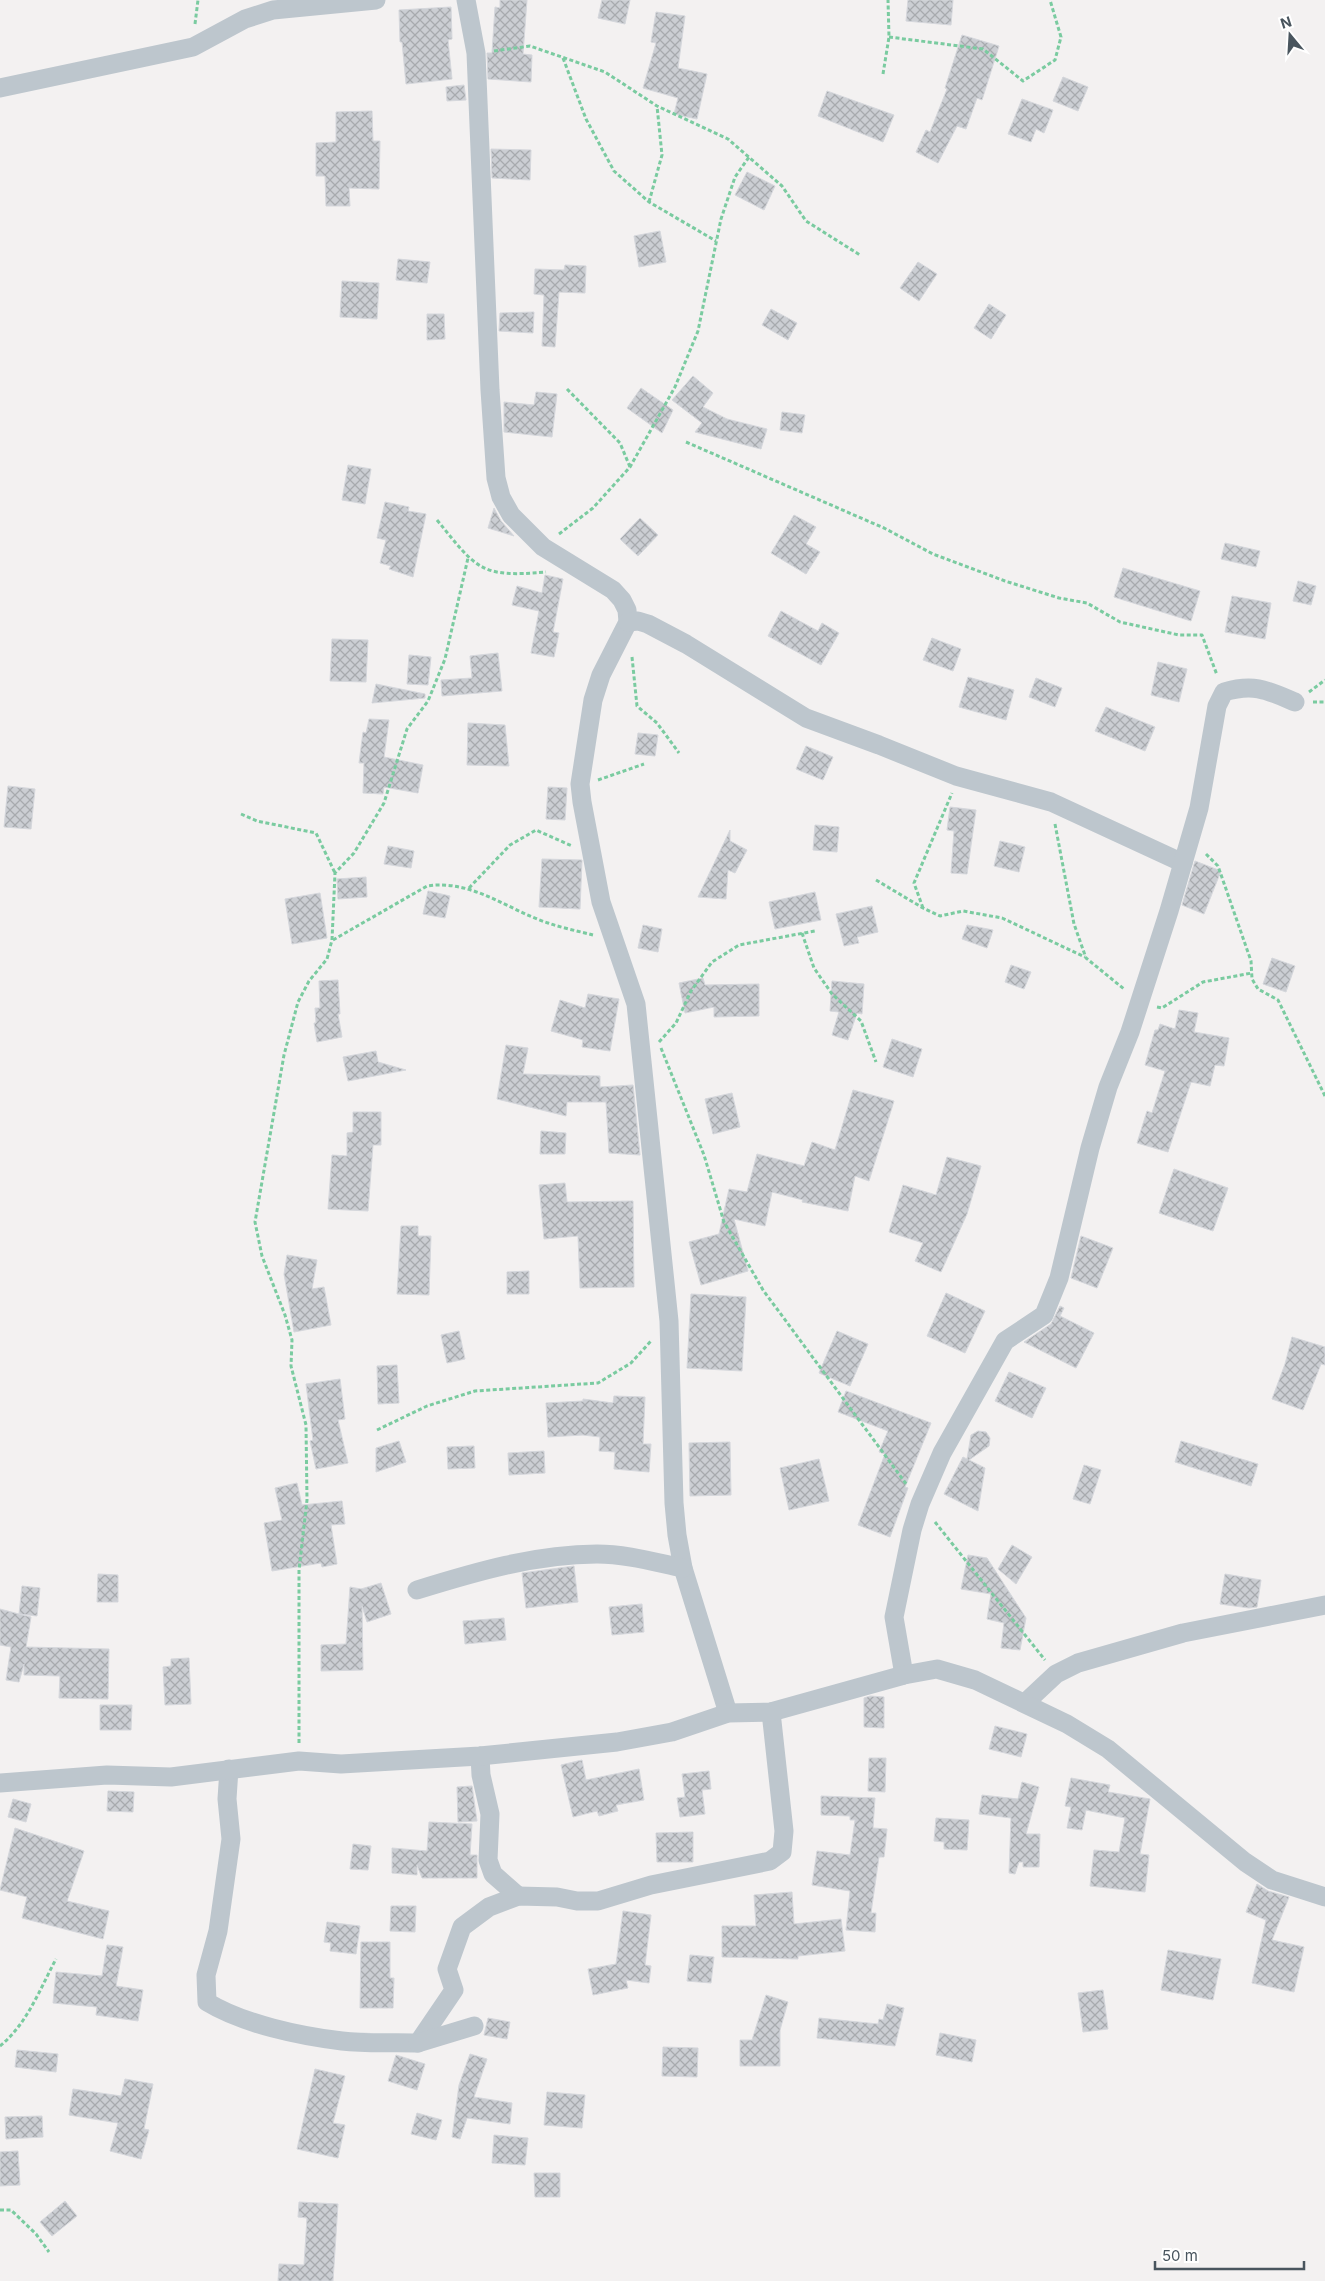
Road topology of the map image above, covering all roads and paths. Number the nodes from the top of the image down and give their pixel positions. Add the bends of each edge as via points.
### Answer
1 (376, 0) edge
2 (466, 0) edge
3 (888, 0) edge
4 (1050, 0) edge
5 (889, 37) junction
6 (476, 53) junction
7 (563, 58) junction
8 (883, 74) dead end
9 (0, 88) edge
10 (657, 106) junction
11 (748, 157) junction
12 (649, 202) junction
13 (716, 241) junction
14 (860, 254) dead end
15 (567, 389) dead end
16 (686, 442) dead end
17 (630, 467) junction
18 (437, 520) dead end
19 (543, 547) junction
20 (468, 558) junction
21 (575, 569) junction
22 (628, 622) junction
23 (1224, 692) junction
24 (1295, 702) dead end
25 (679, 753) dead end
26 (644, 764) dead end
27 (956, 776) junction
28 (580, 784) junction
29 (1051, 802) junction
30 (241, 814) dead end
31 (590, 854) junction
32 (1183, 863) junction
33 (335, 873) junction
34 (876, 880) dead end
35 (469, 888) junction
36 (923, 908) junction
37 (815, 931) dead end
38 (802, 933) junction
39 (332, 940) junction
40 (613, 940) junction
41 (1086, 958) junction
42 (1252, 973) junction
43 (1138, 1001) junction
44 (654, 1035) dead end
45 (659, 1042) junction
46 (876, 1062) dead end
47 (1325, 1096) edge
48 (669, 1321) junction
49 (378, 1430) dead end
50 (920, 1504) junction
51 (683, 1568) junction
52 (417, 1590) dead end
53 (1325, 1605) edge
54 (904, 1674) junction
55 (1056, 1674) junction
56 (1025, 1703) junction
57 (771, 1712) junction
58 (728, 1713) junction
59 (480, 1756) junction
60 (299, 1761) junction
61 (229, 1769) junction
62 (0, 1783) edge
63 (518, 1896) junction
64 (1325, 1897) edge
65 (56, 1959) dead end
66 (474, 2026) dead end
67 (418, 2043) junction
68 (0, 2046) edge
69 (0, 2210) edge
70 (48, 2252) dead end

1 - 9 street via 273,10 245,19 193,47
2 - 6 street
3 - 5 path
4 - 5 path via 1061,37 1055,60 1022,81 983,49
5 - 8 path
6 - 7 path via 530,46
6 - 19 street via 496,478 501,498 511,514
7 - 10 path via 605,72
7 - 12 path via 586,119 614,171
10 - 11 path via 728,139
10 - 12 path via 662,155
11 - 13 path via 735,177
11 - 14 path via 782,186 806,221
12 - 13 path
13 - 17 path via 698,331 676,386
15 - 17 path via 620,443
16 - 23 path via 960,564 1059,598 1087,603 1120,622 1179,635 1202,635
17 - 19 path via 592,508
18 - 20 path
19 - 21 street
20 - 21 path via 490,571 511,575
20 - 33 path via 445,659 428,701 407,729 384,803 354,852
21 - 22 street via 613,590 627,610
22 - 25 path via 637,706 657,723
22 - 27 street via 648,624 686,644 806,718
22 - 28 street via 601,676 593,700
23 - 24 street via 1240,687 1260,687
23 - 32 street via 1217,706 1199,808
26 - 28 path
27 - 29 street
27 - 36 path via 951,798 914,883
28 - 31 street
29 - 32 street
29 - 41 path via 1074,924
30 - 33 path via 257,821 316,833
31 - 35 path via 536,830 510,845
31 - 40 street
32 - 42 path via 1205,853 1218,866 1251,961
32 - 43 street
33 - 39 path
34 - 36 path
35 - 39 path via 442,884 428,886
35 - 40 path via 547,923
36 - 41 path via 940,916 963,911 1002,918
37 - 38 path
38 - 45 path via 739,945 712,962 691,990 676,1023
38 - 46 path via 814,968 832,994 861,1021
39 - 60 path via 327,960 309,980 298,1002 284,1056 255,1222 262,1256 292,1340 291,1366 306,1425 308,1500 300,1570
40 - 48 street via 636,1004
41 - 43 path
42 - 43 path via 1203,982 1162,1008
42 - 47 path via 1258,989 1278,1000
43 - 50 street via 1103,1104 1059,1278 1044,1315 1005,1341 942,1453
44 - 45 path
45 - 50 path via 704,1155 724,1222 763,1290
48 - 49 path via 631,1363 598,1383 475,1391 427,1406
48 - 51 street via 674,1503
50 - 54 street via 894,1617
50 - 55 path
51 - 52 street via 635,1557 596,1554 501,1566
51 - 58 street
53 - 55 street via 1183,1632 1088,1660
54 - 56 street via 937,1669 956,1673
54 - 57 street
55 - 56 street
56 - 64 street via 1108,1749 1213,1837 1272,1880
57 - 58 street
57 - 63 street via 784,1831 782,1852 770,1861 651,1885 598,1901
58 - 59 street via 672,1732 617,1742
59 - 60 street via 340,1764
59 - 63 street via 490,1814 488,1860 493,1874
60 - 61 street
61 - 62 street via 171,1777 107,1775
61 - 67 street via 227,1799 231,1839 218,1931 206,1975 207,2002 226,2013 281,2029 342,2041
63 - 67 street via 489,1907 462,1927 447,1969 454,1990
65 - 68 path via 25,2018 13,2036
66 - 67 street
69 - 70 path via 11,2210 36,2234

